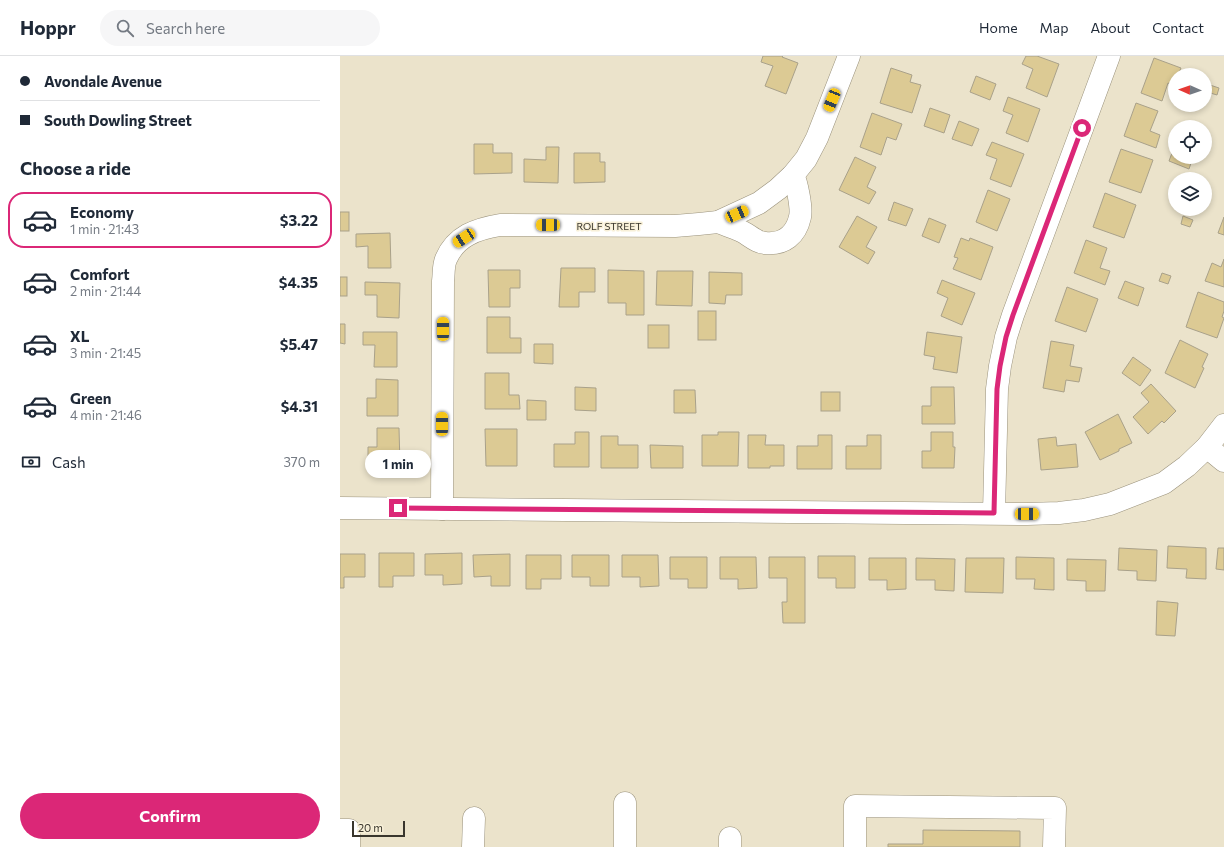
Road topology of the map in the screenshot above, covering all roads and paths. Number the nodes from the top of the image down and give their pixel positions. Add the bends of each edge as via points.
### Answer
1 (849, 56) edge
2 (1109, 56) edge
3 (793, 175) junction
4 (718, 222) junction
5 (1224, 425) edge
6 (1207, 447) junction
7 (1224, 461) edge
8 (340, 508) edge
9 (442, 509) junction
10 (994, 513) junction
11 (625, 803) dead end
12 (474, 818) dead end
13 (340, 830) edge
14 (349, 847) edge
15 (473, 847) edge
16 (625, 847) edge
17 (855, 847) edge
18 (1054, 847) edge

1 - 3 street, ROLF STREET via 817,138
2 - 10 street via 1006,337 997,389
3 - 4 street, ROLF STREET via 759,203
3 - 4 street via 800,216 794,233 786,240 764,244 740,230
4 - 9 street, ROLF STREET via 675,226 500,225 472,232 455,244 445,261 443,282
5 - 6 street
6 - 7 street
6 - 10 street via 1164,483 1110,504 1060,513
8 - 9 street
9 - 10 street
11 - 16 street
12 - 15 street
13 - 14 street via 349,830
17 - 18 street via 855,806 1054,808

